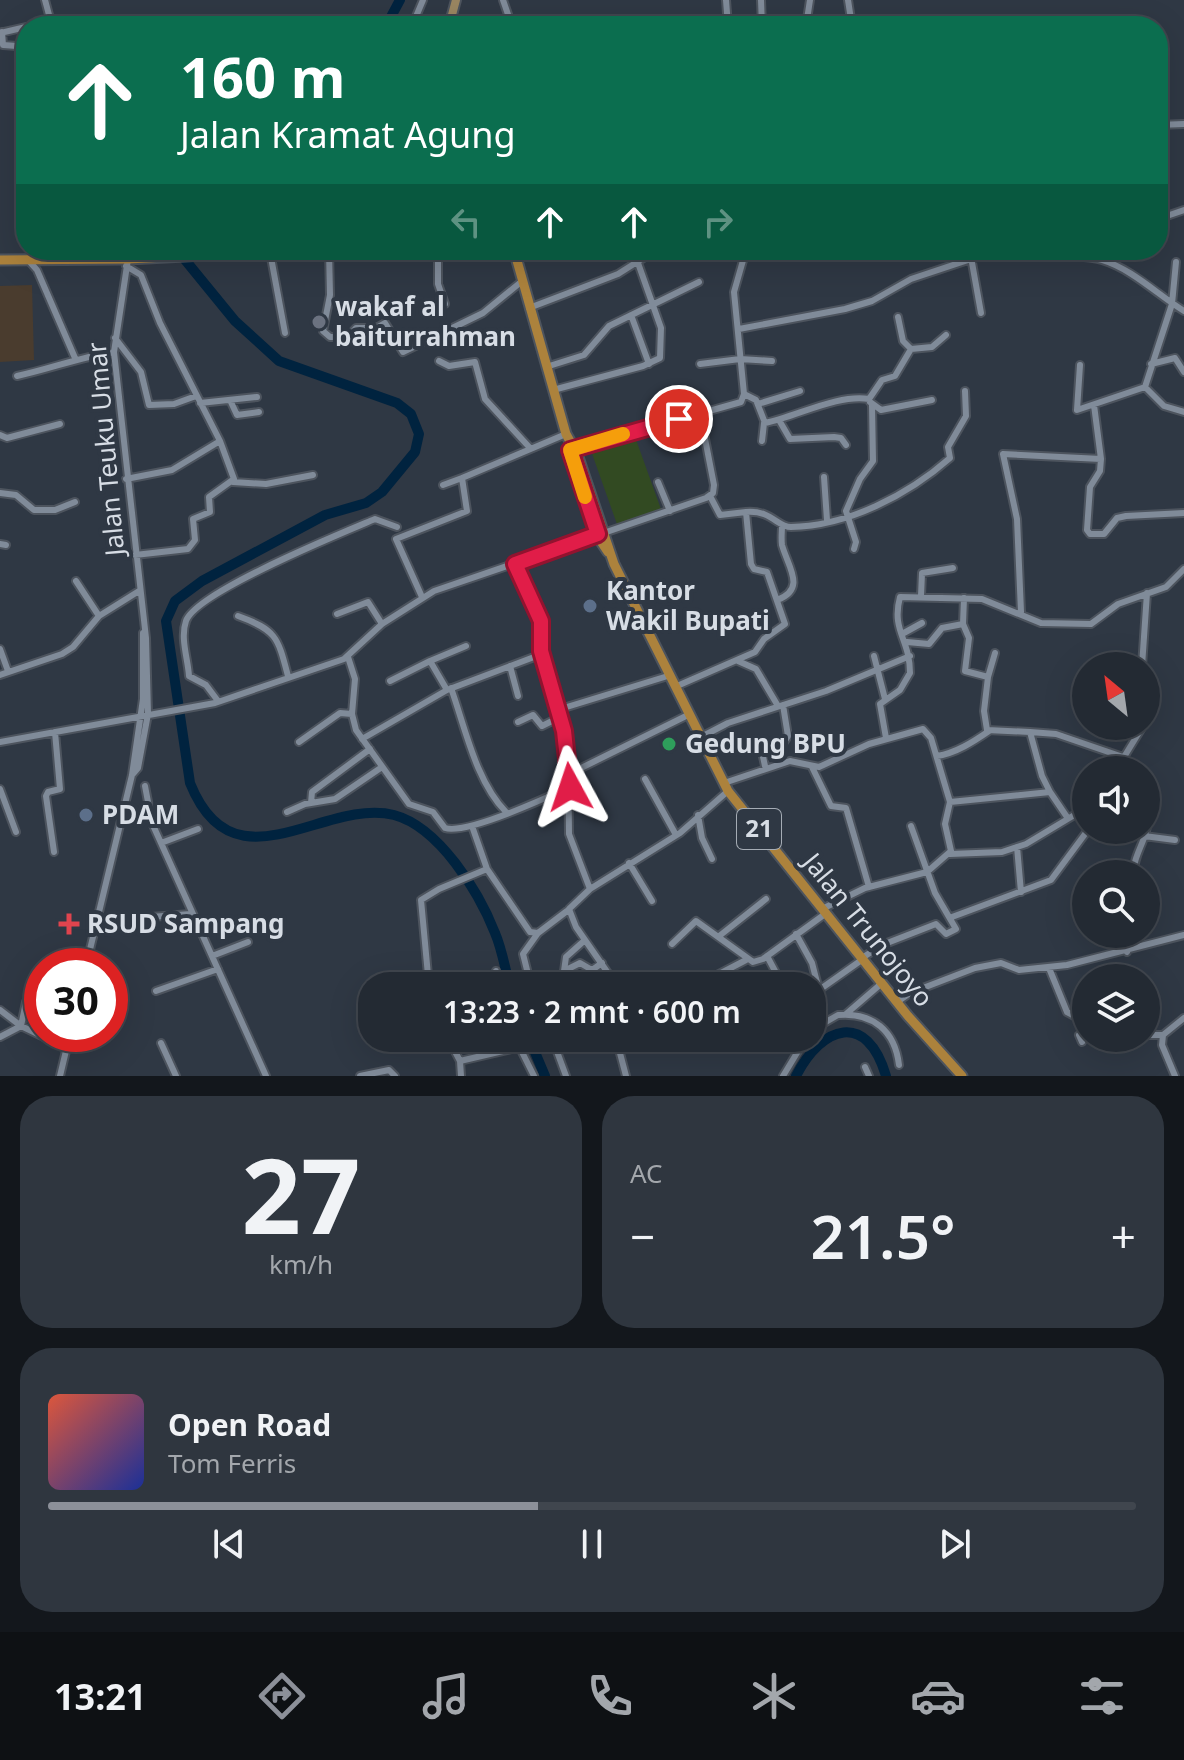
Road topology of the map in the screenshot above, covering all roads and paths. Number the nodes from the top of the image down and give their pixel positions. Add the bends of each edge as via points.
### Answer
1 (1, 33) edge
2 (16, 46) edge
3 (0, 260) edge
4 (29, 260) junction
5 (46, 260) joint
6 (123, 260) edge
7 (124, 260) edge
8 (271, 260) edge
9 (329, 260) edge
10 (438, 260) edge
11 (514, 260) edge
12 (640, 260) edge
13 (743, 260) edge
14 (963, 260) edge
15 (972, 260) edge
16 (1101, 260) edge
17 (1176, 262) dead end
18 (638, 263) junction
19 (37, 270) junction
20 (520, 278) junction
21 (699, 282) dead end
22 (654, 302) junction
23 (445, 304) dead end
24 (1172, 304) junction
25 (529, 308) junction
26 (1184, 311) edge
27 (981, 313) dead end
28 (631, 315) junction
29 (898, 317) dead end
30 (739, 329) junction
31 (285, 333) dead end
32 (946, 335) dead end
33 (115, 338) junction
34 (911, 349) junction
35 (114, 352) junction
36 (75, 358) junction
37 (740, 359) junction
38 (439, 361) dead end
39 (772, 361) dead end
40 (649, 364) junction
41 (700, 364) dead end
42 (1151, 364) junction
43 (1080, 365) dead end
44 (546, 367) junction
45 (1184, 372) edge
46 (17, 376) dead end
47 (1145, 387) junction
48 (553, 390) junction
49 (800, 391) dead end
50 (965, 391) dead end
51 (744, 394) junction
52 (257, 397) dead end
53 (198, 400) junction
54 (230, 400) junction
55 (932, 400) dead end
56 (870, 402) junction
57 (758, 404) junction
58 (1094, 405) junction
59 (259, 412) dead end
60 (1184, 412) edge
61 (700, 413) junction
62 (779, 420) junction
63 (764, 423) junction
64 (60, 424) dead end
65 (0, 435) edge
66 (220, 441) junction
67 (762, 441) dead end
68 (570, 444) junction
69 (846, 445) dead end
70 (530, 448) junction
71 (1101, 459) junction
72 (313, 475) dead end
73 (824, 477) dead end
74 (462, 478) junction
75 (126, 479) junction
76 (233, 482) junction
77 (658, 482) dead end
78 (443, 485) dead end
79 (0, 493) edge
80 (710, 496) junction
81 (75, 502) dead end
82 (670, 511) junction
83 (746, 512) junction
84 (1184, 513) edge
85 (847, 517) junction
86 (827, 520) junction
87 (782, 525) junction
88 (397, 527) dead end
89 (603, 536) junction
90 (854, 549) dead end
91 (135, 555) junction
92 (515, 564) junction
93 (953, 568) dead end
94 (1184, 569) edge
95 (76, 581) dead end
96 (139, 591) junction
97 (1147, 593) junction
98 (921, 596) junction
99 (422, 597) junction
100 (964, 598) junction
101 (777, 600) junction
102 (1021, 612) junction
103 (337, 614) dead end
104 (99, 616) junction
105 (238, 616) dead end
106 (922, 623) dead end
107 (382, 624) junction
108 (963, 624) junction
109 (902, 634) junction
110 (907, 642) junction
111 (466, 646) dead end
112 (0, 649) edge
113 (1143, 652) edge
114 (542, 653) junction
115 (995, 653) dead end
116 (874, 656) dead end
117 (910, 656) junction
118 (348, 657) junction
119 (430, 661) junction
120 (738, 661) junction
121 (510, 666) junction
122 (879, 668) junction
123 (8, 671) junction
124 (0, 675) edge
125 (671, 675) junction
126 (288, 676) junction
127 (988, 677) junction
128 (390, 681) dead end
129 (677, 686) junction
130 (449, 689) junction
131 (518, 696) dead end
132 (885, 699) junction
133 (218, 701) junction
134 (781, 706) junction
135 (352, 714) junction
136 (558, 714) junction
137 (690, 714) junction
138 (145, 715) junction
139 (518, 722) dead end
140 (989, 731) junction
141 (55, 732) junction
142 (1030, 732) junction
143 (701, 737) junction
144 (886, 738) junction
145 (362, 739) junction
146 (0, 742) edge
147 (299, 742) dead end
148 (370, 749) junction
149 (937, 756) junction
150 (1120, 756) edge
151 (765, 766) junction
152 (382, 767) junction
153 (812, 767) junction
154 (569, 774) junction
155 (645, 779) dead end
156 (145, 786) dead end
157 (570, 787) junction
158 (726, 787) junction
159 (0, 789) edge
160 (1050, 792) junction
161 (950, 802) junction
162 (311, 803) junction
163 (287, 812) dead end
164 (506, 812) junction
165 (698, 815) junction
166 (1072, 815) edge
167 (1067, 817) junction
168 (472, 826) junction
169 (911, 826) dead end
170 (198, 829) dead end
171 (16, 832) dead end
172 (676, 835) junction
173 (1160, 838) edge
174 (1175, 840) dead end
175 (161, 843) junction
176 (1078, 844) edge
177 (1017, 847) junction
178 (54, 852) dead end
179 (950, 854) junction
180 (712, 859) dead end
181 (629, 863) junction
182 (487, 869) junction
183 (927, 872) junction
184 (869, 887) junction
185 (590, 889) junction
186 (1021, 892) junction
187 (766, 899) dead end
188 (652, 901) dead end
189 (567, 911) junction
190 (824, 912) junction
191 (191, 914) junction
192 (952, 917) junction
193 (97, 921) junction
194 (538, 933) junction
195 (796, 934) junction
196 (1184, 935) edge
197 (718, 937) junction
198 (585, 940) junction
199 (248, 942) dead end
200 (672, 944) dead end
201 (90, 948) edge
202 (1129, 948) edge
203 (1127, 952) junction
204 (212, 956) junction
205 (767, 956) junction
206 (862, 959) junction
207 (746, 960) junction
208 (602, 963) junction
209 (1049, 968) junction
210 (218, 969) junction
211 (428, 972) edge
212 (528, 972) edge
213 (608, 972) edge
214 (723, 972) edge
215 (776, 972) edge
216 (814, 972) edge
217 (882, 983) junction
218 (826, 985) edge
219 (156, 991) dead end
220 (897, 1002) junction
221 (0, 1010) edge
222 (24, 1012) edge
223 (846, 1014) junction
224 (1072, 1015) edge
225 (1184, 1018) edge
226 (826, 1019) edge
227 (21, 1026) junction
228 (24, 1027) edge
229 (1163, 1035) joint
230 (0, 1037) edge
231 (161, 1043) dead end
232 (66, 1052) edge
233 (455, 1052) edge
234 (499, 1052) edge
235 (522, 1052) edge
236 (557, 1052) edge
237 (620, 1052) edge
238 (798, 1052) edge
239 (460, 1061) junction
240 (899, 1065) dead end
241 (865, 1067) dead end
242 (62, 1075) edge
243 (176, 1076) edge
244 (266, 1076) edge
245 (360, 1076) edge
246 (395, 1076) edge
247 (461, 1076) edge
248 (534, 1076) edge
249 (566, 1076) edge
250 (626, 1076) edge
251 (783, 1076) edge
252 (869, 1076) edge
253 (962, 1076) edge
254 (1175, 1076) edge

1 - 2 street via 3,45
3 - 4 highway
4 - 5 highway
4 - 19 street
5 - 19 street
6 - 33 street, Jalan Teuku Umar
7 - 53 street via 141,275
8 - 31 street
9 - 20 street via 323,331 330,337 348,337 356,328 385,323 403,352 483,313
10 - 23 street
11 - 20 highway, 21
12 - 18 street
13 - 30 street via 734,292
14 - 30 street via 911,279 872,301
15 - 27 street
16 - 24 street via 1128,272
17 - 24 street
18 - 22 street
18 - 25 street
19 - 36 street
20 - 25 highway, 21
21 - 22 street
22 - 28 street
22 - 40 street via 663,349
24 - 26 street
24 - 42 street
25 - 44 highway, 21
28 - 40 street
28 - 44 street via 596,338 587,353
29 - 34 street via 903,341
30 - 37 street
32 - 34 street via 932,347
33 - 35 street, Jalan Teuku Umar
33 - 53 street via 141,372 151,407
34 - 56 street via 900,370 882,380
35 - 36 street
35 - 75 street, Jalan Teuku Umar
36 - 46 street
37 - 39 street
37 - 41 street
37 - 51 street
38 - 70 street via 449,366 477,363 485,399
40 - 48 street
42 - 45 street via 1175,358
42 - 47 street
43 - 58 street via 1076,408
44 - 48 highway, 21
47 - 58 street
47 - 60 street via 1164,406
48 - 68 highway, 21
49 - 57 street
50 - 85 street via 966,416 948,447 948,460 860,515
51 - 57 street
51 - 61 street via 738,403
52 - 54 street
53 - 54 street
53 - 66 street
54 - 59 street via 237,415
55 - 56 street via 881,410
56 - 62 street via 845,397
56 - 85 street via 873,461 849,502
57 - 63 street
58 - 71 street
61 - 68 street
61 - 80 street via 714,485
62 - 63 street
62 - 69 street via 790,439 834,437
63 - 67 street
64 - 65 street via 7,438
66 - 75 street via 172,470
66 - 76 street
68 - 70 street
68 - 89 highway, 21
70 - 74 street
71 - 84 street via 1090,487 1090,534 1104,534 1117,518
71 - 102 street via 1003,454 1017,519
72 - 76 street via 266,484
73 - 86 street
74 - 78 street
74 - 99 street via 467,511 395,540
75 - 91 street, Jalan Teuku Umar
76 - 91 street via 209,497 210,512 193,519 195,540 188,549
77 - 82 street
79 - 81 street via 16,495 34,510
80 - 82 street
80 - 83 street via 720,515
82 - 89 street
83 - 87 street via 770,515
83 - 101 street via 751,564 766,570
85 - 86 street
85 - 90 street
86 - 87 street
87 - 101 street via 793,588
88 - 133 street via 375,519 256,572 195,607 184,639 189,676 206,685
89 - 92 street
89 - 125 highway, Jalan Trunojoyo / 21
91 - 96 street, Jalan Teuku Umar
92 - 99 street
92 - 114 street via 541,621
93 - 98 street via 922,573
94 - 97 street via 1166,587
95 - 104 street
96 - 104 street
96 - 138 street, Jalan Teuku Umar
97 - 102 street via 1118,604 1091,624 1041,623
97 - 113 street
98 - 100 street
98 - 109 street via 900,597 895,615
99 - 107 street
100 - 102 street
100 - 108 street
101 - 120 street via 783,628
103 - 107 street via 368,602
104 - 123 street via 62,654
105 - 126 street via 277,637
106 - 109 street
107 - 118 street
108 - 110 street via 942,628 929,644
108 - 127 street via 969,638 965,671
109 - 110 street
110 - 117 street
111 - 119 street
112 - 123 street
114 - 121 street
114 - 136 street
115 - 127 street
116 - 122 street
117 - 122 street
117 - 132 street via 906,683
118 - 126 street
118 - 135 street via 355,679
119 - 128 street
119 - 130 street
120 - 129 street
120 - 134 street via 756,669
121 - 130 street
121 - 131 street
122 - 132 street
122 - 134 street
123 - 124 street
125 - 129 highway, Jalan Trunojoyo / 21
125 - 136 street
126 - 133 street
127 - 140 street via 984,711
129 - 137 highway, Jalan Trunojoyo / 21
130 - 145 street
130 - 164 street via 475,756
132 - 144 street via 880,704
133 - 138 street
134 - 143 street
134 - 151 street via 788,736 782,745 762,752
135 - 145 street
135 - 147 street via 340,713
136 - 139 street via 542,726 533,715
136 - 154 street
137 - 143 highway, Jalan Trunojoyo / 21
137 - 154 street
138 - 141 street
138 - 193 street, Jalan Teuku Umar via 138,768
140 - 142 street
140 - 149 street via 955,752
141 - 146 street
141 - 178 street via 60,789 46,796
142 - 150 street via 1071,738
142 - 160 street
143 - 158 highway, Jalan Trunojoyo / 21
144 - 149 street via 923,729
144 - 153 street
145 - 148 street
148 - 152 street
148 - 162 street via 312,792
149 - 161 street
151 - 153 street via 790,761
151 - 158 street
152 - 162 street via 335,799
152 - 168 street via 412,807 433,812 450,829
153 - 184 street via 831,806 846,808
154 - 157 street
155 - 172 street
156 - 175 street
157 - 164 street
157 - 185 street via 569,834
158 - 165 street
158 - 190 highway, Jalan Trunojoyo / 21
159 - 171 street
160 - 161 street
160 - 167 street
161 - 179 street via 945,824
162 - 163 street
164 - 168 street
165 - 172 street
165 - 180 street
166 - 167 street
167 - 177 street
168 - 182 street
169 - 183 street
170 - 175 street
172 - 181 street
173 - 174 street
175 - 191 street
176 - 186 street via 1051,880
177 - 179 street
177 - 186 street
179 - 183 street
181 - 185 street
181 - 188 street
182 - 194 street via 530,932
182 - 211 street via 421,900
183 - 184 street
183 - 192 street
184 - 190 street
185 - 189 street
186 - 192 street
187 - 197 street
189 - 194 street
189 - 198 street
190 - 195 street
190 - 206 highway, Jalan Trunojoyo / 21
191 - 193 street
191 - 204 street
192 - 206 street via 957,926 951,933 936,924 882,945
193 - 201 street, Jalan Teuku Umar
194 - 212 street via 523,954
195 - 205 street
195 - 216 street
196 - 203 street
197 - 200 street via 695,921
197 - 207 street
198 - 208 street
198 - 208 street via 566,957 564,971 580,963 592,970
199 - 204 street
202 - 203 street
203 - 209 street
204 - 210 street
205 - 207 street
205 - 215 street
206 - 217 highway, Jalan Trunojoyo / 21
206 - 218 street
207 - 214 street
208 - 213 street
209 - 220 street via 1019,970 1001,963 975,968
209 - 224 street
210 - 219 street
210 - 244 street
217 - 220 highway, Jalan Trunojoyo / 21
217 - 223 street
220 - 253 highway, Jalan Trunojoyo / 21
221 - 227 street
222 - 227 street
223 - 226 street
223 - 240 street via 884,1027 897,1049
225 - 229 street
227 - 228 street
227 - 230 street
229 - 254 street
231 - 243 street
232 - 242 street
233 - 239 street
234 - 239 street
235 - 248 street
236 - 249 street
237 - 250 street
238 - 251 street
239 - 247 street
241 - 252 street
245 - 246 street via 380,1070 391,1070

